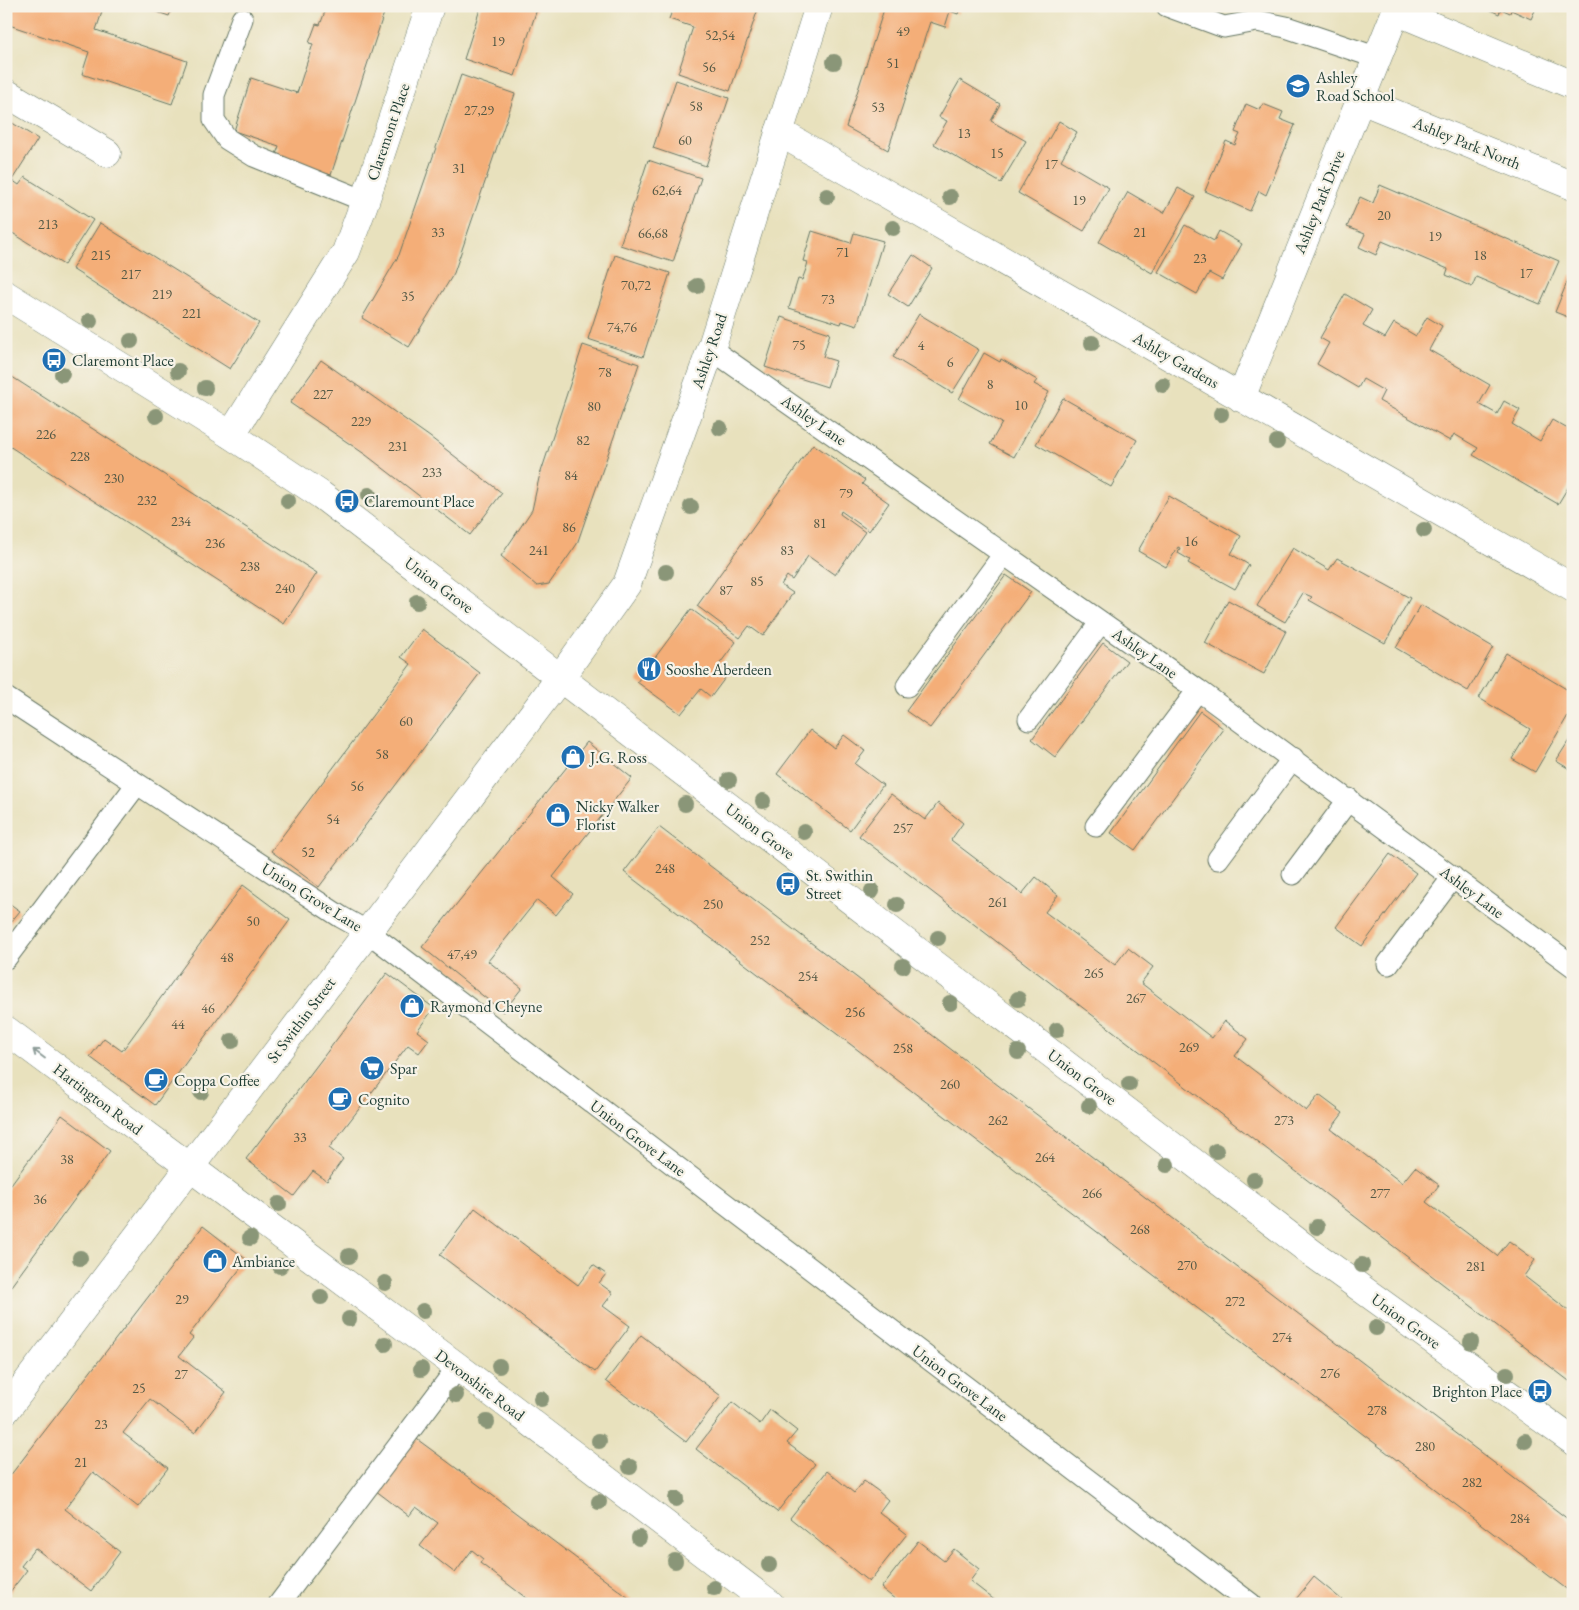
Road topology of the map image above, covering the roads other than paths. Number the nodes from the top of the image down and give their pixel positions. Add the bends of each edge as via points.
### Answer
1 (430, 6) edge
2 (819, 6) edge
3 (1168, 6) edge
4 (1397, 9) edge
5 (242, 19) dead end
6 (1378, 58) junction
7 (1573, 85) edge
8 (6, 92) edge
9 (1360, 100) junction
10 (779, 132) junction
11 (107, 153) dead end
12 (1573, 186) edge
13 (365, 200) junction
14 (6, 295) edge
15 (711, 349) junction
16 (1240, 398) junction
17 (231, 435) junction
18 (1004, 554) junction
19 (1573, 588) edge
20 (1101, 622) junction
21 (560, 678) junction
22 (907, 686) dead end
23 (1198, 690) junction
24 (6, 698) edge
25 (1029, 719) dead end
26 (1293, 758) junction
27 (137, 784) junction
28 (1349, 799) junction
29 (1096, 826) dead end
30 (1218, 859) dead end
31 (1292, 874) dead end
32 (1453, 877) junction
33 (368, 932) junction
34 (6, 958) edge
35 (1388, 964) dead end
36 (1573, 966) edge
37 (6, 1030) edge
38 (190, 1167) junction
39 (458, 1367) junction
40 (6, 1410) edge
41 (1573, 1441) edge
42 (279, 1604) edge
43 (770, 1604) edge
44 (1251, 1604) edge

1 - 13 street, Claremont Place
2 - 10 street, Ashley Road
3 - 6 lane via 1224,27 1256,21 1286,27
4 - 6 street, Ashley Park Drive
4 - 7 street
5 - 13 lane via 214,95 214,120 227,139 254,156
6 - 9 street, Ashley Park Drive
8 - 11 street
9 - 12 street, Ashley Park North
9 - 16 street, Ashley Park Drive
10 - 15 street, Ashley Road
10 - 16 street, Ashley Gardens
13 - 17 street, Claremont Place via 346,252
14 - 17 street, Union Grove
15 - 18 lane, Ashley Lane
15 - 21 street, Ashley Road via 627,584
16 - 19 street, Ashley Gardens
17 - 21 street, Union Grove via 321,496
18 - 20 lane, Ashley Lane
18 - 22 lane
20 - 23 lane, Ashley Lane
20 - 25 lane
21 - 33 street, St Swithin Street
21 - 41 street, Union Grove via 1312,1253
23 - 26 lane, Ashley Lane
23 - 29 lane
24 - 27 lane, Union Grove Lane
26 - 28 lane, Ashley Lane
26 - 30 lane
27 - 33 lane, Union Grove Lane
27 - 34 lane
28 - 31 lane
28 - 32 lane, Ashley Lane
32 - 35 lane
32 - 36 lane, Ashley Lane
33 - 38 street, St Swithin Street
33 - 44 lane, Union Grove Lane
38 -> 37 street, Hartington Road
38 - 39 street, Devonshire Road
38 - 40 street, St Swithin Street
39 - 42 lane
39 - 43 street, Devonshire Road

